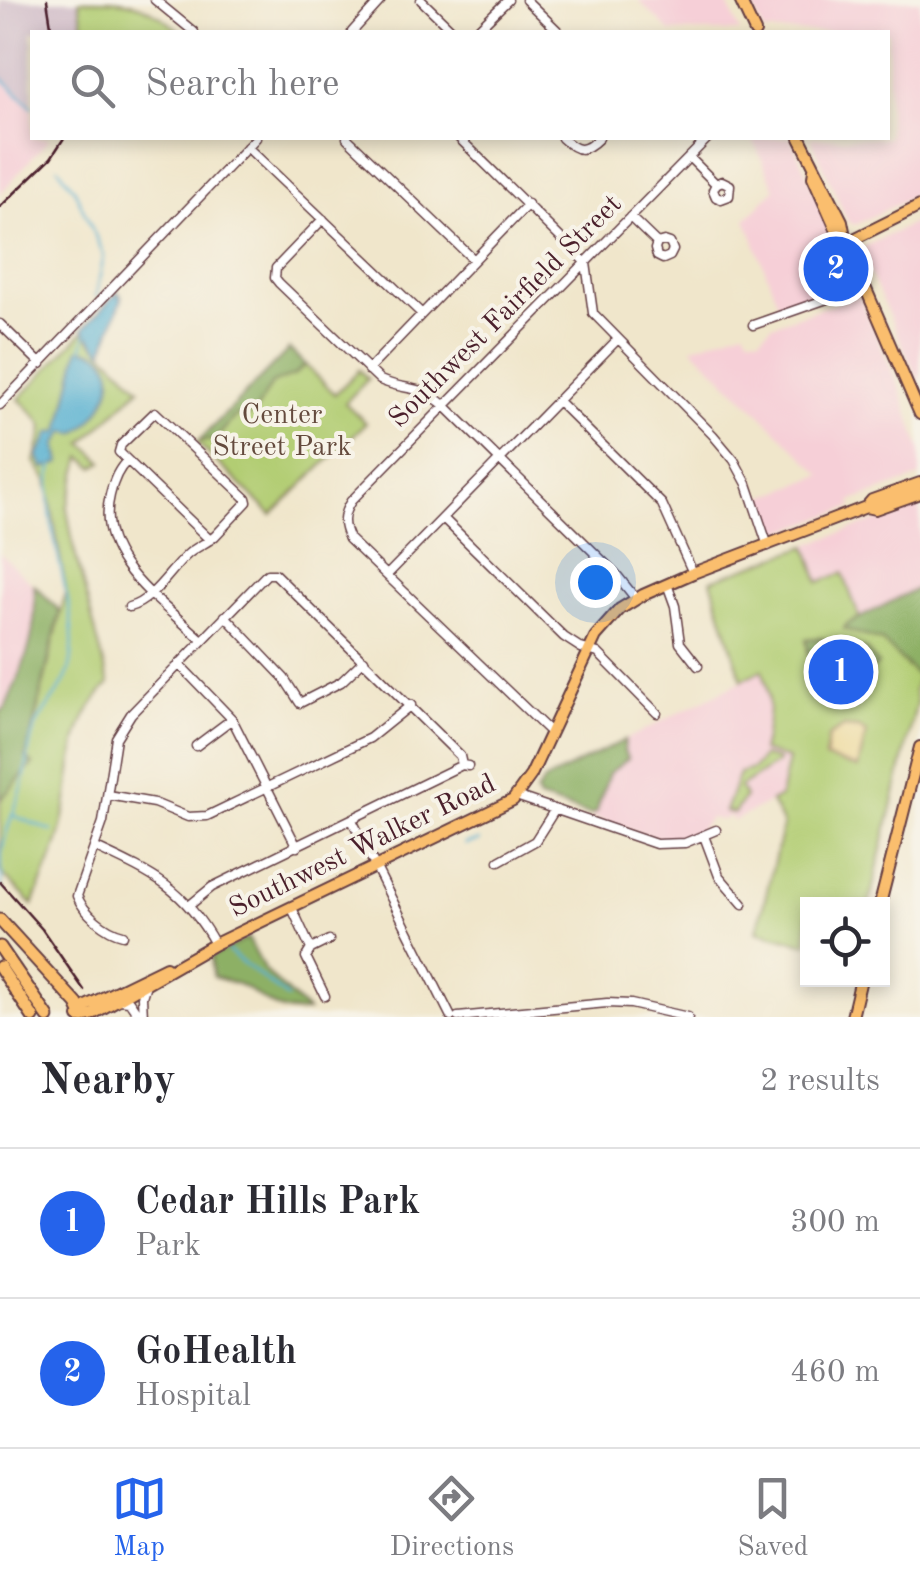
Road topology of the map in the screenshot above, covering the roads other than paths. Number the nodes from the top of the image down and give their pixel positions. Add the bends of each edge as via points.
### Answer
1 (155, 0) edge
2 (381, 0) edge
3 (420, 0) edge
4 (508, 0) edge
5 (526, 0) edge
6 (740, 0) edge
7 (192, 30) edge
8 (354, 30) edge
9 (452, 30) edge
10 (477, 30) edge
11 (557, 30) edge
12 (753, 30) edge
13 (251, 140) edge
14 (349, 140) edge
15 (461, 140) edge
16 (564, 140) edge
17 (597, 140) edge
18 (706, 140) edge
19 (801, 140) edge
20 (688, 157) junction
21 (716, 184) dead end
22 (528, 204) junction
23 (920, 206) edge
24 (630, 217) junction
25 (322, 218) junction
26 (658, 243) dead end
27 (846, 243) junction
28 (474, 260) junction
29 (586, 263) junction
30 (566, 283) junction
31 (587, 286) junction
32 (864, 286) junction
33 (422, 314) junction
34 (0, 324) edge
35 (753, 325) dead end
36 (617, 340) junction
37 (41, 364) junction
38 (368, 370) junction
39 (558, 401) junction
40 (0, 405) edge
41 (445, 406) junction
42 (920, 414) edge
43 (127, 460) junction
44 (500, 460) junction
45 (920, 483) edge
46 (920, 493) edge
47 (866, 507) junction
48 (443, 518) junction
49 (210, 540) junction
50 (768, 546) junction
51 (692, 574) junction
52 (386, 576) junction
53 (666, 584) junction
54 (152, 592) junction
55 (636, 598) junction
56 (129, 608) dead end
57 (225, 616) junction
58 (202, 640) junction
59 (589, 650) junction
60 (364, 660) junction
61 (179, 664) junction
62 (698, 666) dead end
63 (411, 705) junction
64 (657, 713) dead end
65 (232, 719) junction
66 (550, 732) junction
67 (196, 746) dead end
68 (920, 748) edge
69 (268, 787) junction
70 (108, 794) junction
71 (516, 796) junction
72 (554, 812) junction
73 (352, 820) junction
74 (716, 830) dead end
75 (704, 836) junction
76 (297, 847) junction
77 (96, 848) junction
78 (499, 861) dead end
79 (376, 867) junction
80 (882, 897) edge
81 (743, 904) dead end
82 (190, 905) junction
83 (292, 908) junction
84 (0, 920) edge
85 (123, 935) dead end
86 (329, 940) dead end
87 (216, 944) junction
88 (0, 947) edge
89 (311, 948) junction
90 (172, 967) junction
91 (0, 968) edge
92 (146, 984) junction
93 (860, 987) edge
94 (325, 996) dead end
95 (118, 1000) junction
96 (82, 1016) edge
97 (33, 1017) edge
98 (48, 1017) edge
99 (142, 1017) edge
100 (454, 1017) edge
101 (688, 1017) edge
102 (852, 1017) edge

1 - 7 street
2 - 8 street
3 - 9 street
4 - 10 street
5 - 11 street
6 - 12 main road
13 - 25 street
13 - 37 street
14 - 28 street
15 - 22 street
16 - 17 street via 581,150
18 - 20 street, Southwest Fairfield Street
19 - 27 main road
20 - 21 street
20 - 24 street, Southwest Fairfield Street
22 - 28 street
22 - 29 street
23 - 27 main road
24 - 26 street
24 - 29 street, Southwest Fairfield Street
25 - 33 street
25 - 38 street via 274,273
27 - 32 main road
28 - 33 street
29 - 30 street, Southwest Fairfield Street
29 - 31 street
30 - 31 street
30 - 41 street, Southwest Fairfield Street
31 - 36 street via 592,313
32 - 35 street
32 - 42 main road
33 - 38 street
34 - 37 street
36 - 39 street
36 - 50 street via 734,460
37 - 40 street
38 - 41 street via 392,386 422,389
39 - 44 street
39 - 51 street via 662,504
41 - 44 street
41 - 52 street, Southwest Fairfield Street via 351,501 343,522 349,539
43 - 49 street
43 - 49 street via 119,449 155,412 246,498
43 - 54 street via 115,478 107,526 116,553
44 - 48 street
44 - 55 street
45 - 47 main road, Southwest Walker Road
46 - 47 main road, Southwest Walker Road
47 - 50 main road, Southwest Walker Road
48 - 52 street
48 - 59 street via 564,637
49 - 54 street
50 - 51 main road, Southwest Walker Road
51 - 53 main road, Southwest Walker Road
52 - 66 street
53 - 55 main road, Southwest Walker Road
53 - 62 street via 680,643
54 - 56 street
54 - 58 street
55 - 59 main road, Southwest Walker Road via 607,621
57 - 58 street
57 - 60 street via 269,573
57 - 60 street via 300,703
58 - 61 street
59 - 64 street
59 - 66 main road, Southwest Walker Road
60 - 63 street
61 - 65 street
61 - 70 street via 116,738
63 - 69 street via 370,738
63 - 73 street via 465,766
65 - 67 street
65 - 69 street
66 - 71 main road, Southwest Walker Road
68 - 80 main road
69 - 70 street via 196,818
69 - 76 street
70 - 77 street
71 - 72 street
71 - 79 main road, Southwest Walker Road
72 - 75 street via 656,844
72 - 78 street via 535,841
73 - 76 street
73 - 79 street
74 - 75 street
75 - 81 street via 719,876
76 - 82 street via 212,887
77 - 82 street via 150,873
77 - 85 street via 77,898 110,932
79 - 83 main road, Southwest Walker Road
79 - 100 street
82 - 87 street
83 - 87 main road, Southwest Walker Road
83 - 89 street
84 - 96 highway
86 - 89 street
87 - 90 main road, Southwest Walker Road
88 - 98 highway
89 - 94 street via 307,964
90 - 92 main road, Southwest Walker Road
90 - 96 main road, Southwest Walker Road via 86,1006
91 - 97 highway
92 - 95 main road, Southwest Walker Road
92 - 99 street
93 - 102 main road
95 - 96 main road, Southwest Walker Road
95 - 99 street via 131,1003
100 - 101 street via 607,1003

